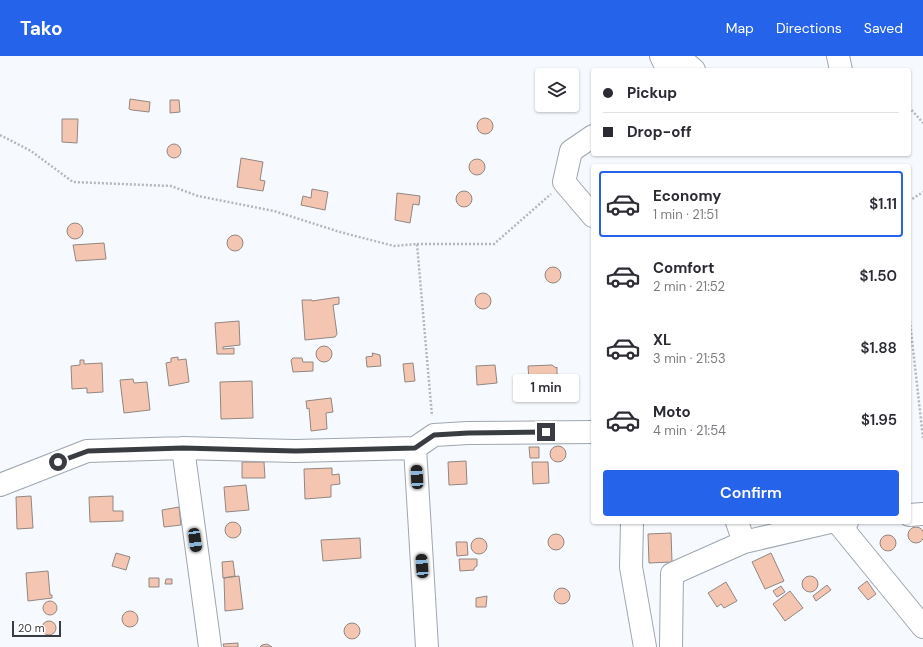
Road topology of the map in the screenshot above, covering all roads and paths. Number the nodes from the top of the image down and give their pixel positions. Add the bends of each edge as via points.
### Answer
1 (661, 56) edge
2 (678, 56) edge
3 (838, 56) edge
4 (667, 68) edge
5 (692, 68) edge
6 (840, 68) edge
7 (911, 109) edge
8 (923, 123) edge
9 (0, 135) edge
10 (591, 137) edge
11 (564, 182) junction
12 (923, 192) edge
13 (911, 199) edge
14 (591, 214) edge
15 (417, 244) junction
16 (911, 331) edge
17 (591, 432) edge
18 (434, 435) junction
19 (923, 438) edge
20 (183, 448) junction
21 (415, 448) junction
22 (0, 485) edge
23 (923, 514) edge
24 (911, 515) edge
25 (632, 524) edge
26 (812, 524) edge
27 (844, 524) edge
28 (741, 532) edge
29 (923, 627) edge
30 (210, 647) edge
31 (427, 647) edge
32 (645, 647) edge
33 (671, 647) edge

1 - 4 street
2 - 5 street
3 - 6 street
7 - 8 path
9 - 15 path via 31,151 73,182 172,186 198,196 274,212 394,246
10 - 11 street via 571,151
11 - 14 street
11 - 15 path via 494,244
12 - 13 path
15 - 18 path
16 - 19 path
17 - 18 street
18 - 21 street
20 - 21 street via 296,451
20 - 22 street via 88,451
20 - 30 street
21 - 31 street
23 - 24 street
25 - 32 street via 631,567
26 - 28 street
27 - 29 street
28 - 33 street via 672,574

